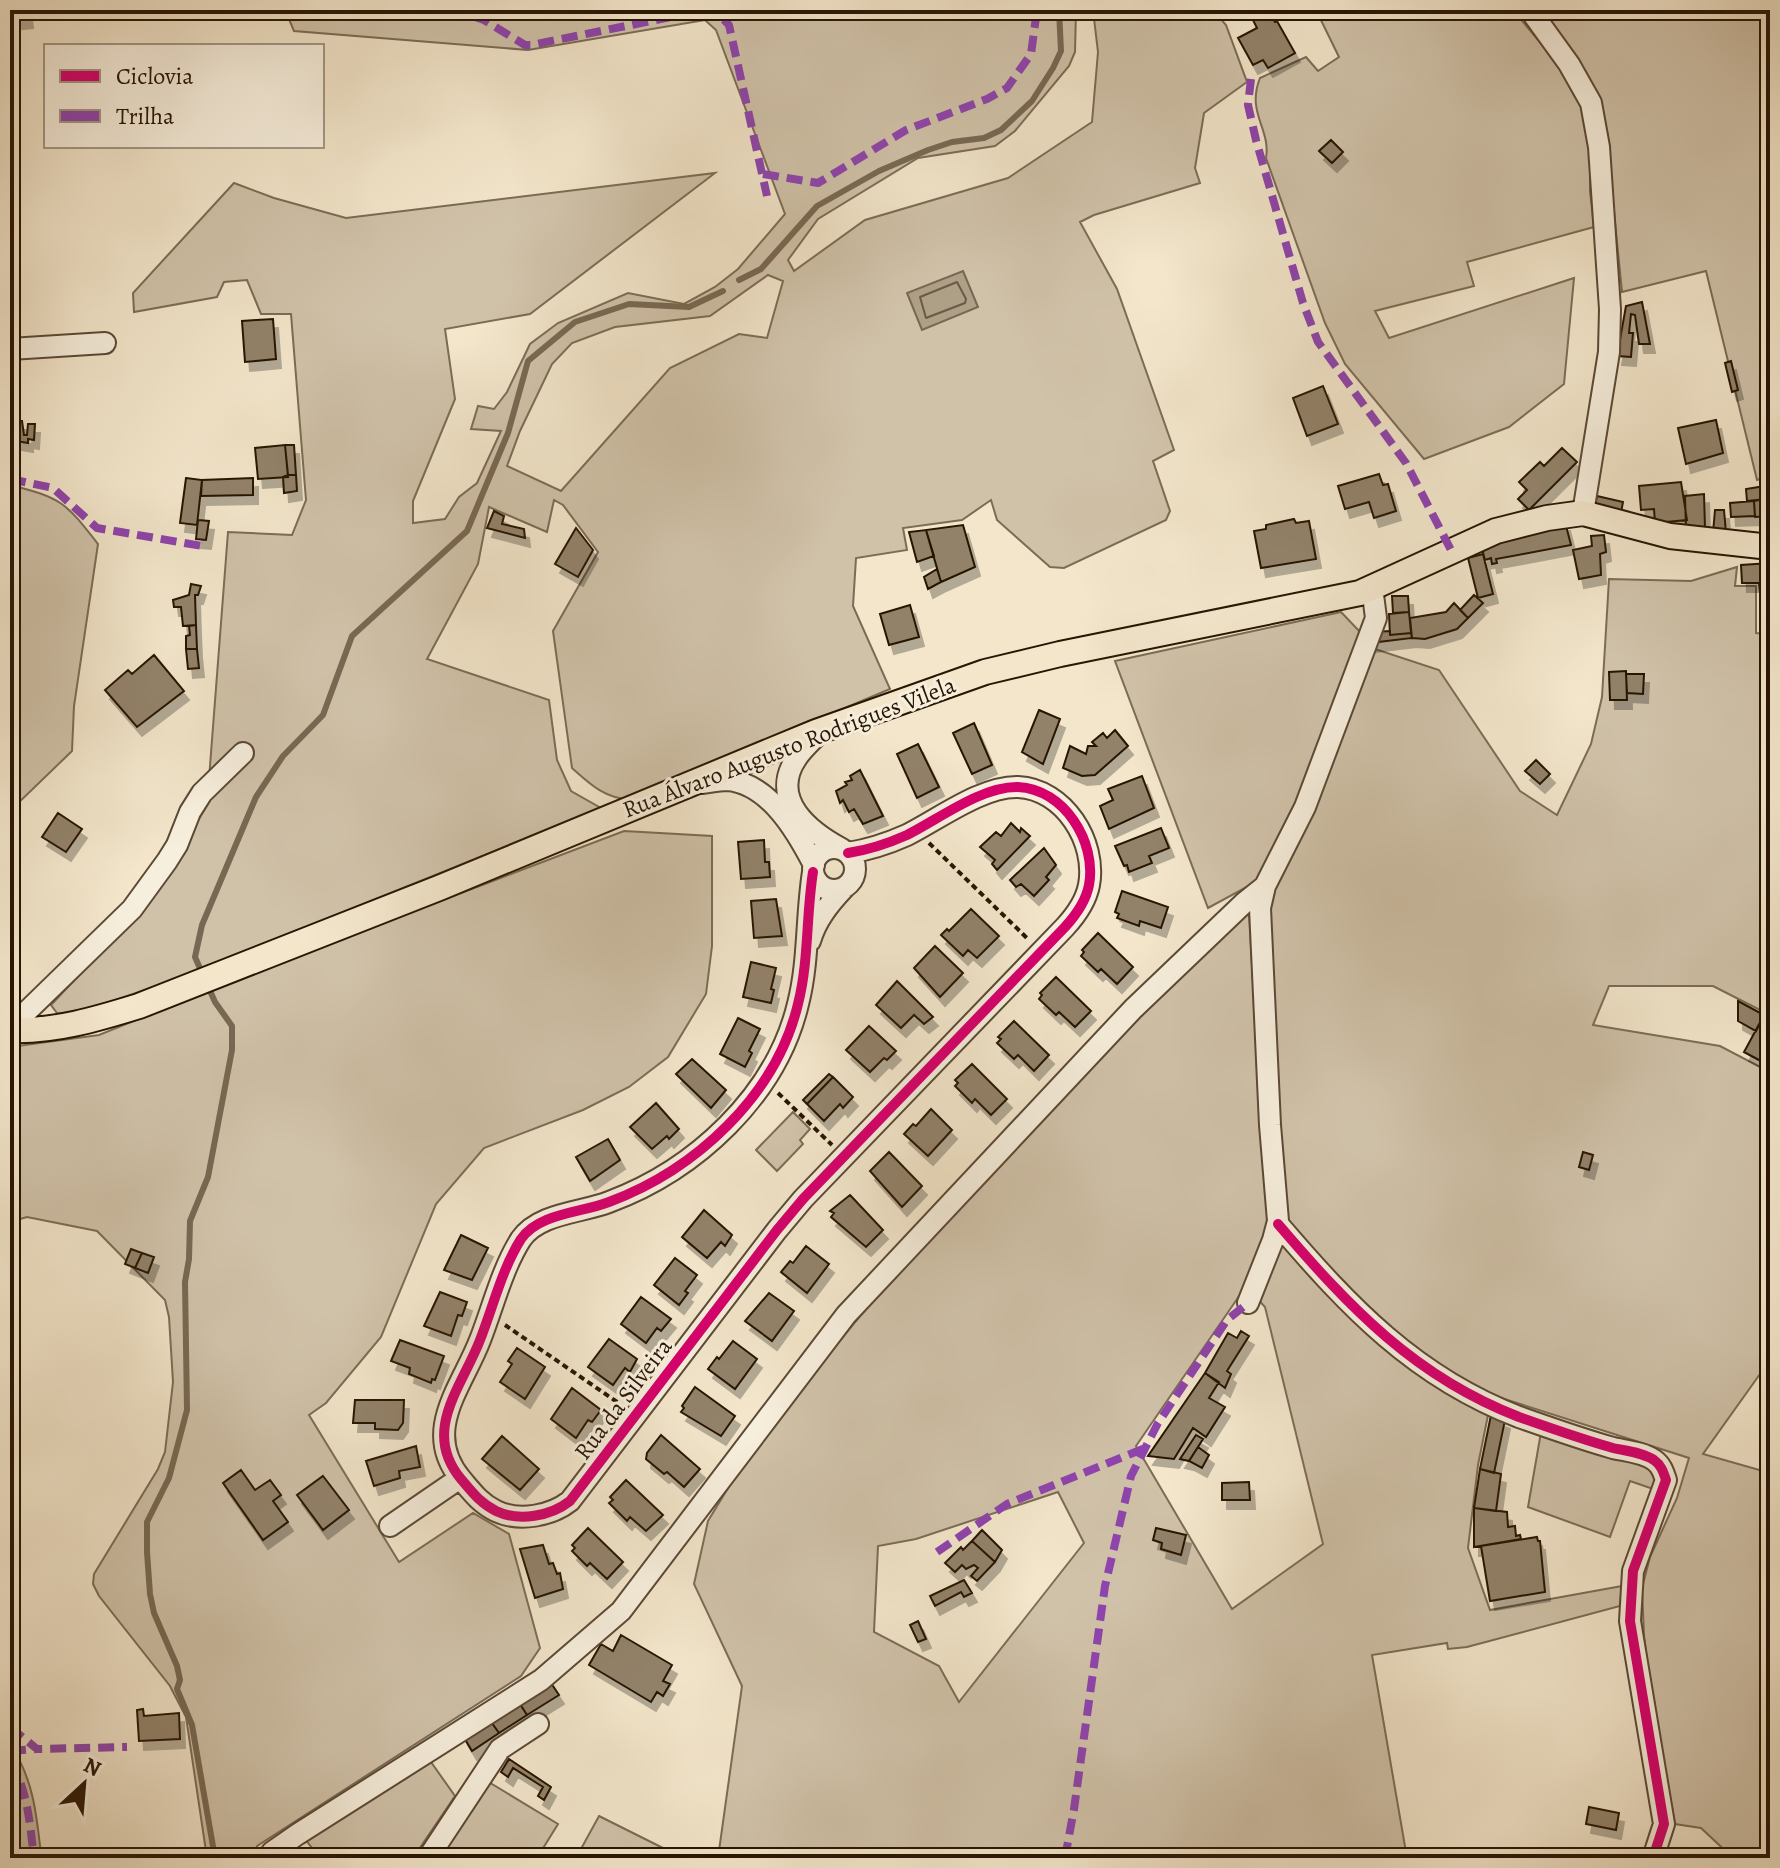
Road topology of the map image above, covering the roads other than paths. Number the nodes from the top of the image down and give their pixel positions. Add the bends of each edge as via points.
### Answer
1 (1530, 10) edge
2 (105, 343) dead end
3 (10, 349) edge
4 (1583, 513) junction
5 (1770, 547) edge
6 (1372, 587) junction
7 (823, 729) junction
8 (243, 753) dead end
9 (757, 757) junction
10 (788, 777) junction
11 (690, 784) junction
12 (766, 798) junction
13 (911, 832) junction
14 (845, 851) junction
15 (813, 868) junction
16 (849, 884) junction
17 (1265, 886) junction
18 (806, 953) junction
19 (12, 1030) edge
20 (1278, 1224) junction
21 (1248, 1303) dead end
22 (460, 1478) junction
23 (390, 1526) dead end
24 (538, 1724) dead end
25 (288, 1850) edge
26 (269, 1858) edge
27 (428, 1858) edge
28 (1653, 1858) edge

1 - 4 street via 1591,103 1599,147 1609,352
2 - 3 street
4 - 5 main road, Rua Álvaro Augusto Rodrigues Vilela via 1670,536
4 - 6 main road, Rua Álvaro Augusto Rodrigues Vilela via 1496,531
6 - 7 main road, Rua Álvaro Augusto Rodrigues Vilela via 985,672
6 - 17 street via 1376,618 1305,807
7 - 9 main road, Rua Álvaro Augusto Rodrigues Vilela
7 - 10 street via 795,760
8 - 19 street via 202,793 167,861 132,909
9 - 10 street via 780,764
9 - 11 main road, Rua Álvaro Augusto Rodrigues Vilela
9 - 12 street via 748,777 750,786
10 - 14 street via 792,808 819,837
11 - 12 street via 728,780
11 - 19 main road, Rua Álvaro Augusto Rodrigues Vilela via 139,1006 58,1027
12 - 15 street via 787,817
13 - 14 street, Rua da Silveira
13 - 16 street, Rua da Silveira
13 - 22 street, Rua da Silveira via 987,792 1032,789 1066,809 1087,849 1089,886 1076,914 777,1230 570,1501 546,1514 509,1516 479,1501
14 - 15 street, Rua da Silveira via 828,849
14 - 16 street via 855,866
15 - 16 street via 824,888
15 - 18 street, Rua da Silveira
16 - 18 street, Rua da Silveira via 828,905
17 - 20 street via 1260,908 1262,979
17 - 25 street via 1133,1009 846,1315 621,1611 541,1680
18 - 22 street, Rua da Silveira via 790,1029 764,1080 737,1115 687,1160 630,1193 544,1221 527,1232 447,1410 445,1453
20 - 21 street
20 - 28 street via 1365,1318 1441,1380 1519,1417 1647,1456 1662,1467 1666,1480 1633,1571 1630,1621 1664,1824
22 - 23 street
24 - 27 street via 500,1749
25 - 26 street via 272,1852

